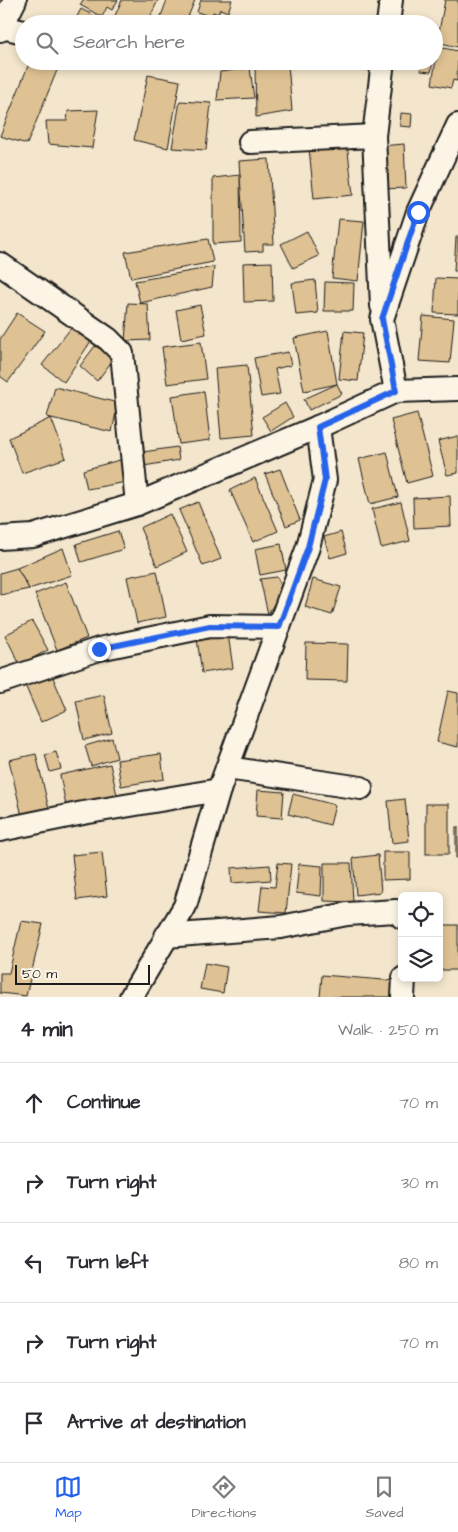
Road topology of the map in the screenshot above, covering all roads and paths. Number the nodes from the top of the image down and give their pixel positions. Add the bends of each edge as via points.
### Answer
1 (15, 0) edge
2 (391, 0) edge
3 (389, 15) edge
4 (1, 28) edge
5 (15, 30) edge
6 (382, 70) edge
7 (458, 124) edge
8 (374, 136) junction
9 (250, 142) dead end
10 (0, 264) edge
11 (382, 319) junction
12 (458, 389) edge
13 (396, 391) junction
14 (318, 427) junction
15 (137, 504) junction
16 (0, 538) edge
17 (279, 627) junction
18 (0, 682) edge
19 (227, 768) junction
20 (361, 788) dead end
21 (219, 790) junction
22 (0, 830) edge
23 (398, 913) edge
24 (166, 936) junction
25 (404, 982) edge
26 (131, 997) edge
27 (403, 997) edge

1 - 4 street
2 - 3 street
4 - 5 street
6 - 8 street
7 - 11 street via 418,212
8 - 9 street
8 - 11 street
10 - 15 street via 108,338 122,353
11 - 13 street
12 - 13 street
13 - 14 street
14 - 15 street
14 - 17 street via 325,480 308,547
15 - 16 street via 33,536
17 - 18 street via 210,626 99,649
17 - 19 street
19 - 20 street
19 - 21 street
21 - 22 street
21 - 24 street via 184,906
23 - 24 street via 347,914 281,927
24 - 26 street
25 - 27 street

